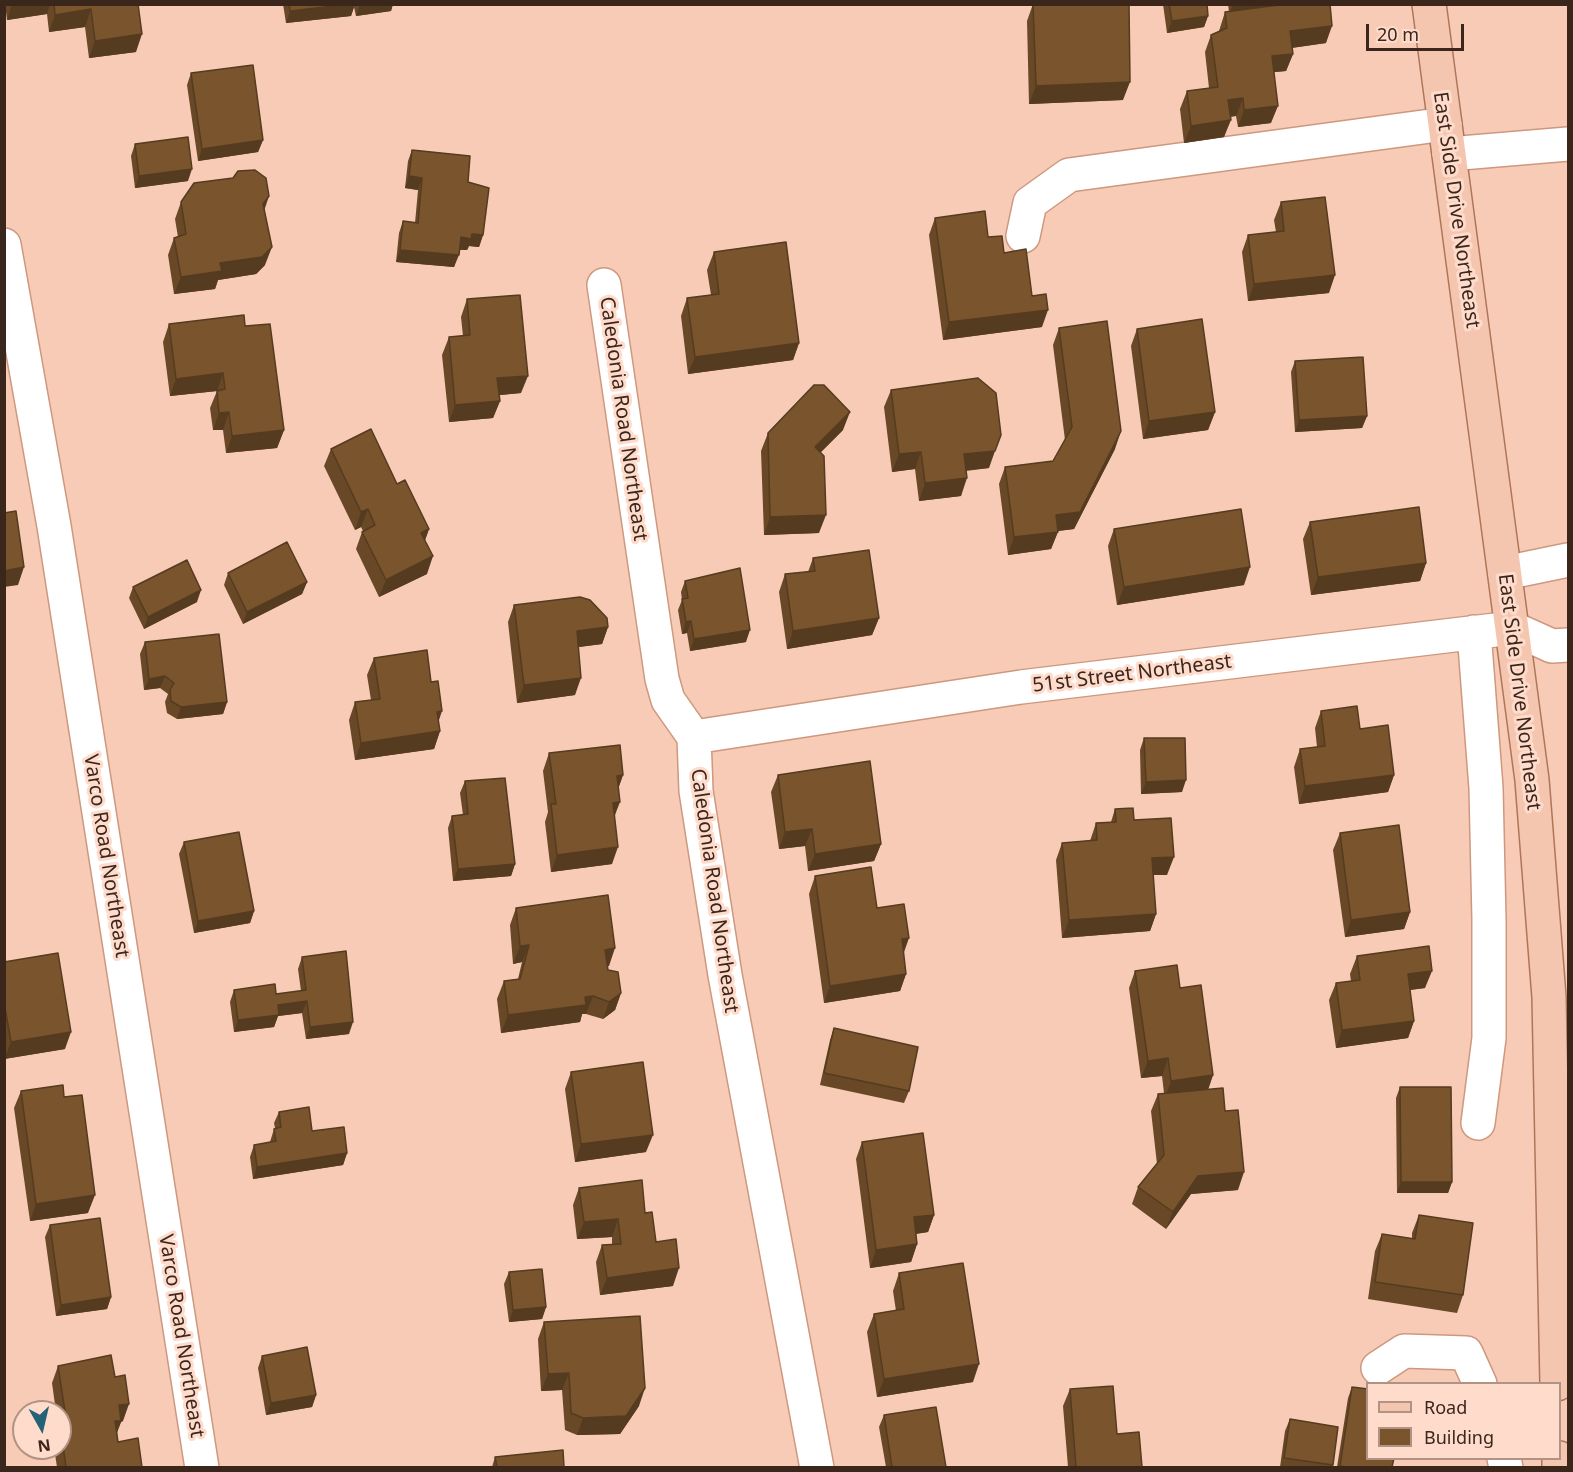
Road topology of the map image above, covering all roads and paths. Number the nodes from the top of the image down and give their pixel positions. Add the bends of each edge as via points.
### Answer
1 (1429, 4) edge
2 (1447, 139) junction
3 (1569, 144) edge
4 (1023, 236) dead end
5 (4, 245) edge
6 (604, 285) dead end
7 (1569, 561) edge
8 (1505, 573) junction
9 (1512, 627) junction
10 (1474, 632) junction
11 (1569, 645) edge
12 (694, 737) junction
13 (1478, 1123) dead end
14 (1378, 1368) dead end
15 (1480, 1382) edge
16 (1557, 1382) edge
17 (202, 1467) edge
18 (817, 1467) edge

1 - 2 main road, East Side Drive Northeast
2 - 3 street
2 - 4 street via 1069,175 1030,203
2 - 8 main road, East Side Drive Northeast
5 - 17 street, Varco Road Northeast via 52,517
6 - 12 street, Caledonia Road Northeast via 662,679 668,700
7 - 8 street
8 - 9 main road, East Side Drive Northeast
9 - 10 street, 51st Street Northeast
9 - 11 street via 1552,645
9 - 16 main road, East Side Drive Northeast via 1532,780 1549,997
10 - 12 street, 51st Street Northeast via 1021,687
10 - 13 street via 1486,788 1489,920 1489,1038
12 - 18 street, Caledonia Road Northeast via 696,791 725,975
14 - 15 street via 1404,1351 1466,1353

